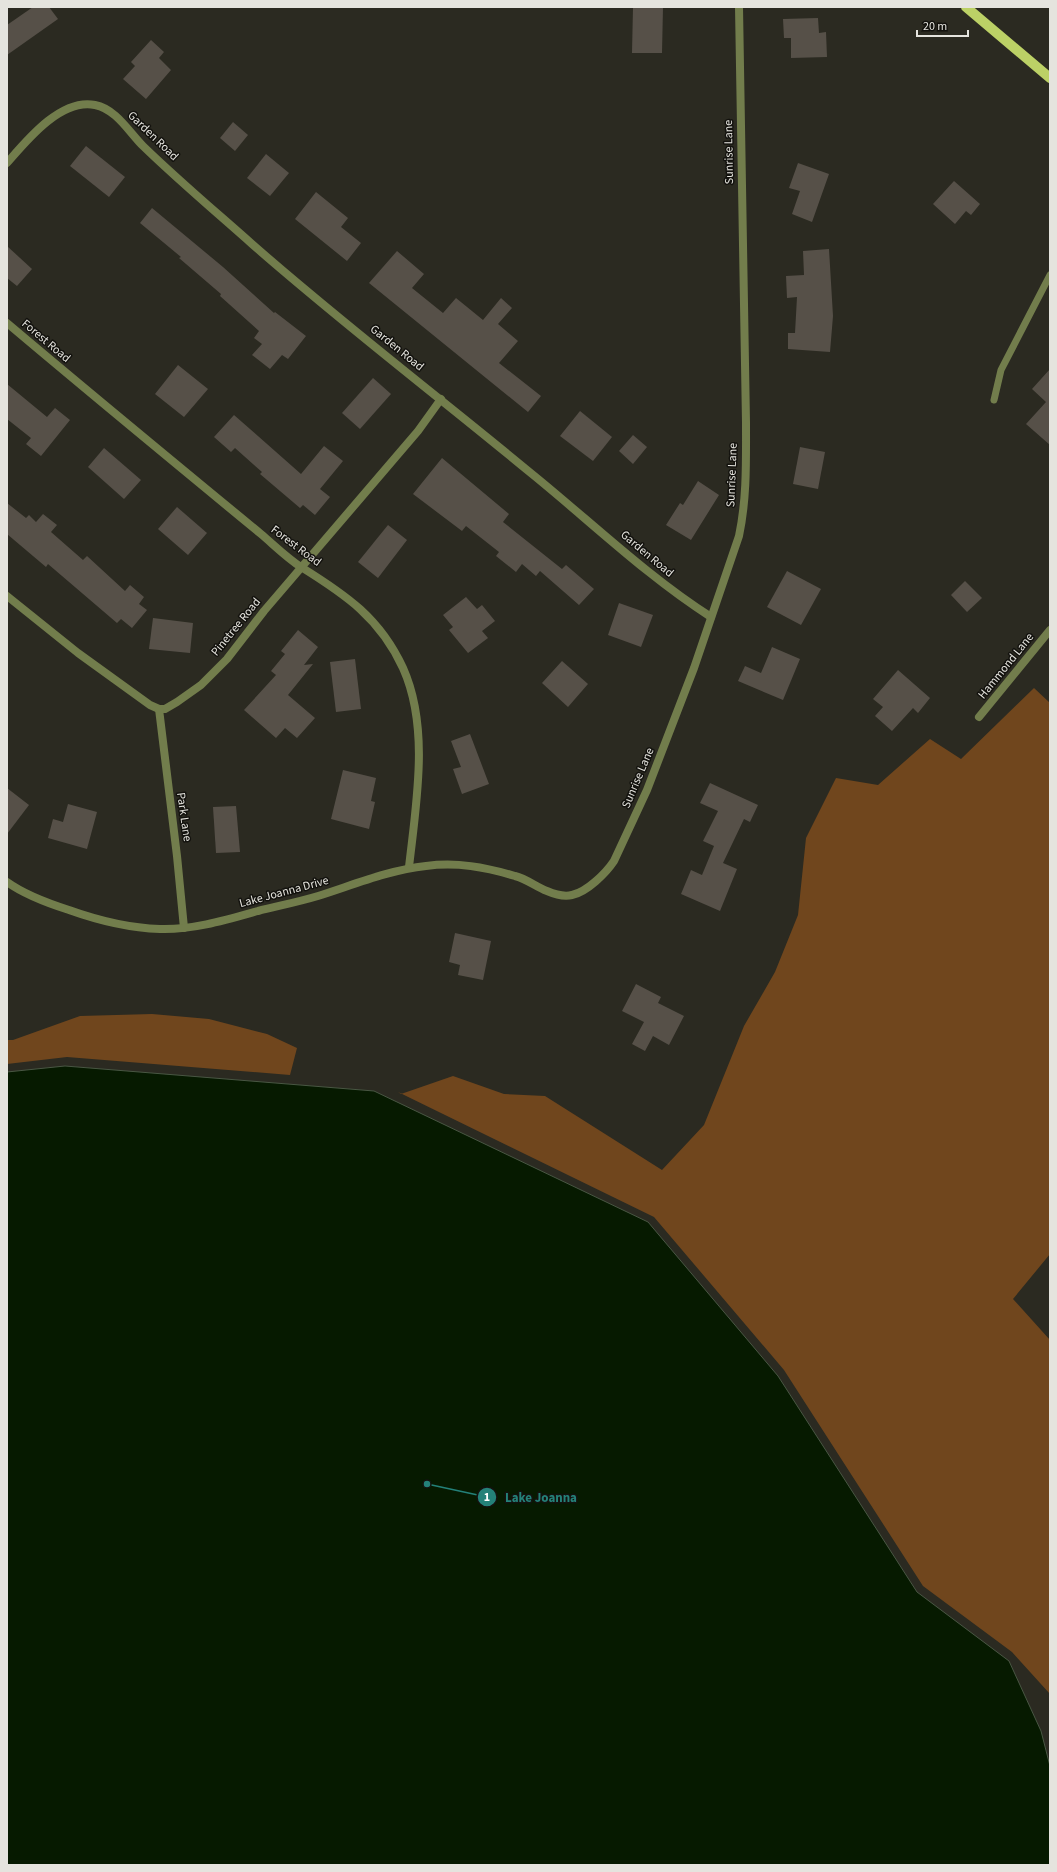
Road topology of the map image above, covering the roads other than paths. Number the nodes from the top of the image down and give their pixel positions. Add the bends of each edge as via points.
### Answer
1 (739, 7) edge
2 (966, 7) edge
3 (1050, 78) edge
4 (7, 163) edge
5 (1050, 275) edge
6 (7, 323) edge
7 (441, 399) junction
8 (994, 400) dead end
9 (301, 567) junction
10 (7, 596) edge
11 (711, 617) junction
12 (1050, 630) edge
13 (159, 709) junction
14 (980, 716) dead end
15 (409, 867) junction
16 (7, 882) edge
17 (568, 895) joint
18 (184, 928) junction

1 - 11 street, Sunrise Lane via 746,489 739,536
2 - 3 main road
4 - 7 street, Garden Road via 32,136 71,107 83,104 103,108 119,119 143,145 253,245 330,311
5 - 8 lane via 1001,370
6 - 9 street, Forest Road
7 - 9 street, Pinetree Road via 418,431
7 - 11 street, Garden Road via 682,599
9 - 13 street, Pinetree Road via 227,659 201,685 165,709
9 - 15 street, Forest Road via 362,610 376,623 403,669 419,727 419,757
10 - 13 street via 78,653
11 - 17 street, Sunrise Lane via 647,790 614,861 599,879 578,893
12 - 14 street, Hammond Lane
13 - 18 street, Park Lane
15 - 17 street, Lake Joanna Drive via 445,863 476,866 516,876 545,891
15 - 18 street, Lake Joanna Drive via 315,897
16 - 18 street, Lake Joanna Drive via 51,904 87,916 131,926

